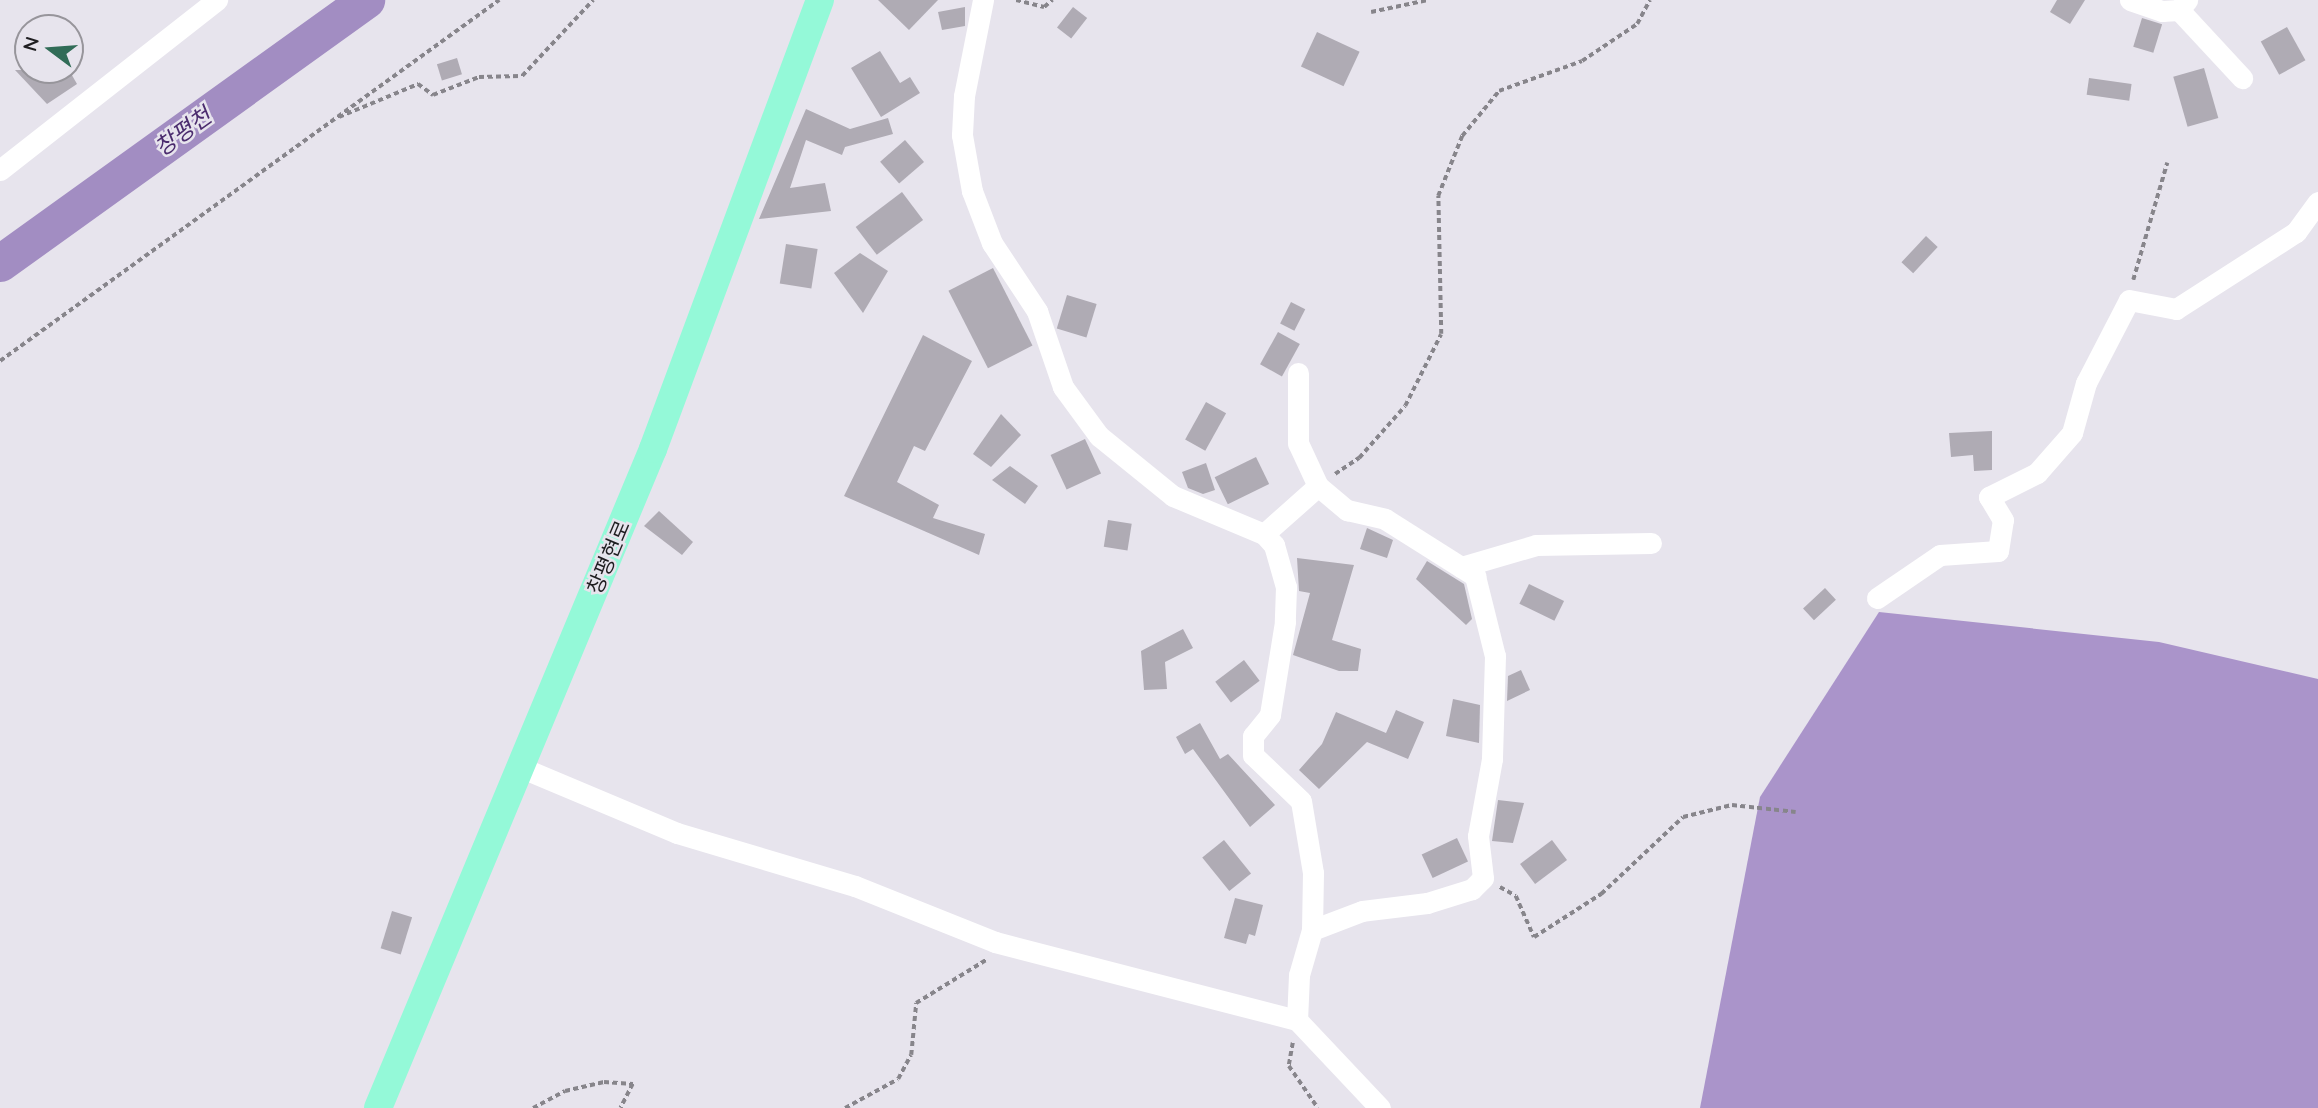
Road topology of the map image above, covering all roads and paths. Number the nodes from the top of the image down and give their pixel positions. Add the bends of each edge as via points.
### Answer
1 (217, 0) edge
2 (499, 0) edge
3 (593, 0) edge
4 (820, 0) edge
5 (983, 0) edge
6 (1016, 0) edge
7 (1052, 0) edge
8 (1428, 0) edge
9 (1650, 0) edge
10 (2130, 0) edge
11 (2183, 5) edge
12 (1371, 12) dead end
13 (2242, 78) dead end
14 (334, 119) junction
15 (2167, 163) dead end
16 (0, 170) edge
17 (2318, 202) edge
18 (2129, 300) junction
19 (0, 361) edge
20 (1298, 373) dead end
21 (1318, 486) junction
22 (1264, 534) junction
23 (1651, 543) dead end
24 (1461, 567) junction
25 (1877, 598) dead end
26 (520, 767) junction
27 (1796, 812) dead end
28 (1483, 878) junction
29 (1312, 930) junction
30 (1008, 945) junction
31 (1297, 1020) junction
32 (378, 1108) edge
33 (533, 1108) edge
34 (621, 1108) edge
35 (845, 1108) edge
36 (1318, 1108) edge
37 (1380, 1108) edge

1 - 16 street
2 - 14 path
3 - 14 path via 522,76 479,77 433,95 418,84
4 - 26 main road, 창평현로 via 653,449
5 - 22 street via 964,96 962,135 972,191 992,243 1037,312 1063,387 1099,436 1173,496
6 - 7 path via 1044,8
8 - 12 path
9 - 21 path via 1637,24 1582,61 1499,91 1462,136 1438,196 1441,334 1405,405 1359,457
10 - 11 street
11 - 13 street
14 - 19 path
15 - 18 path
17 - 18 street via 2296,232 2176,309
18 - 25 street via 2086,383 2072,433 2037,473 1989,497 2003,520 1998,551 1940,555
20 - 21 street via 1298,443
21 - 22 street
21 - 24 street via 1347,510 1385,519
22 - 29 street via 1275,545 1286,587 1285,622 1270,715 1253,736 1253,755 1301,800 1313,873
23 - 24 street via 1536,545
24 - 28 street via 1475,576 1494,656 1492,758 1478,836
26 - 30 street via 677,833 855,886
26 - 32 main road, 창평현로
27 - 28 path via 1732,805 1683,817 1601,894 1534,937 1516,896
28 - 29 street via 1449,896 1362,911
29 - 31 street via 1299,975
30 - 31 street
30 - 35 path via 916,1003 911,1055 898,1079
31 - 36 path via 1289,1066
31 - 37 street
33 - 34 path via 565,1091 604,1082 633,1084

